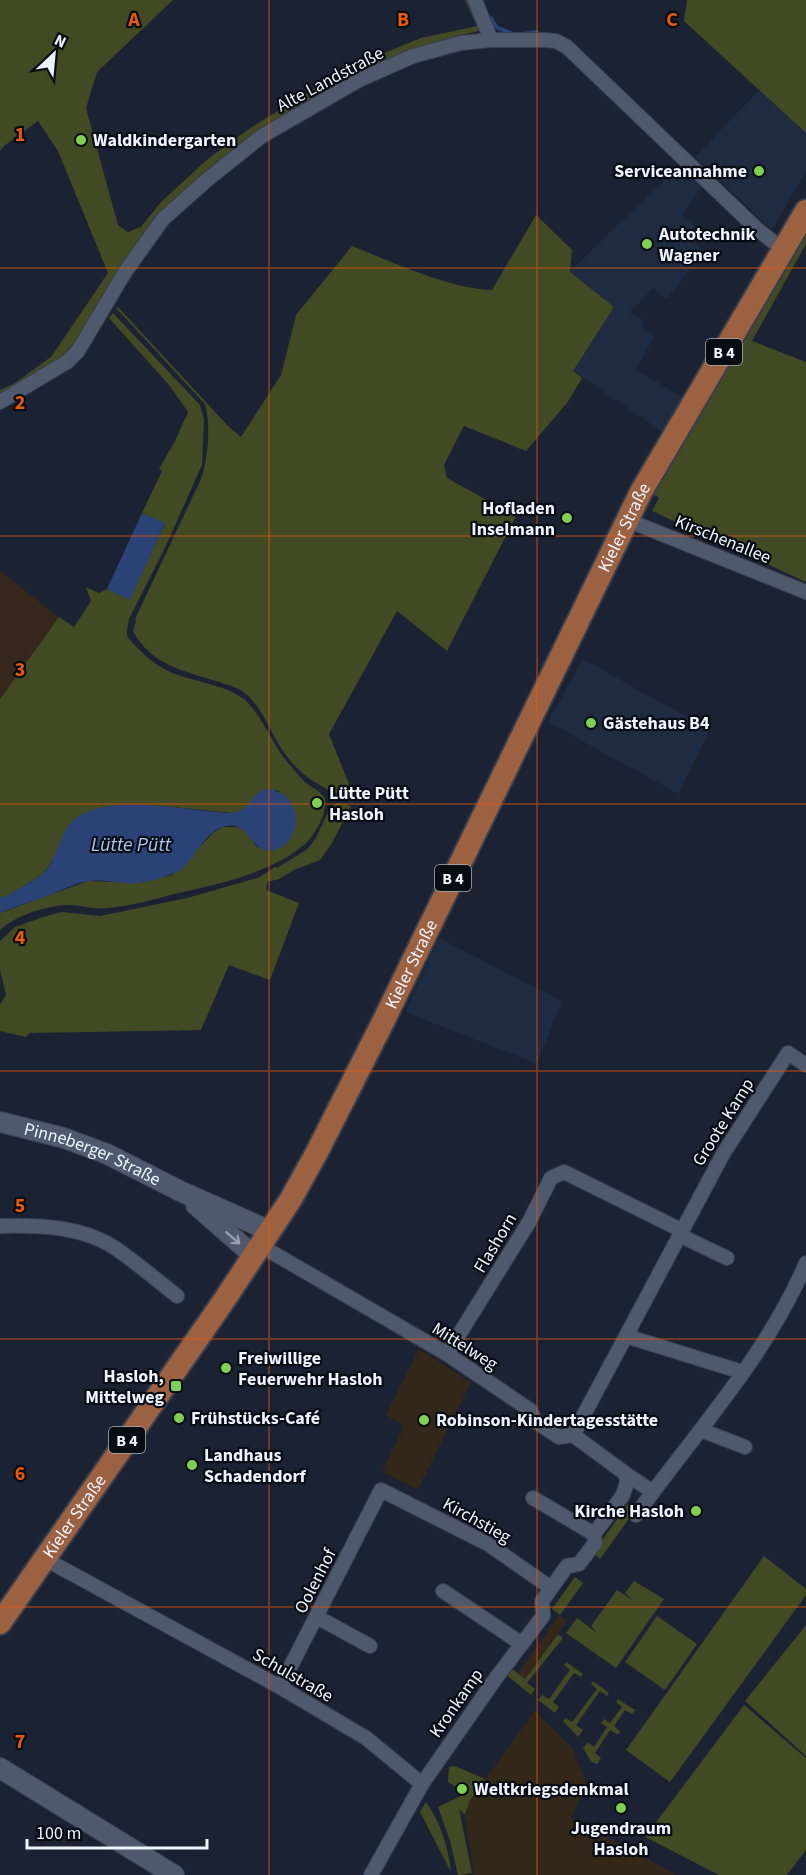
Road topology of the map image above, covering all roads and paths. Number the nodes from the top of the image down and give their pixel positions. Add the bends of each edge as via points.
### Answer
1 (475, 0) edge
2 (491, 40) junction
3 (806, 211) edge
4 (783, 250) junction
5 (0, 402) edge
6 (627, 520) junction
7 (806, 592) edge
8 (806, 1065) edge
9 (0, 1122) edge
10 (180, 1191) junction
11 (0, 1226) edge
12 (680, 1233) junction
13 (262, 1244) junction
14 (727, 1258) dead end
15 (806, 1263) edge
16 (800, 1292) edge
17 (177, 1296) dead end
18 (626, 1336) junction
19 (447, 1354) junction
20 (742, 1372) junction
21 (701, 1430) junction
22 (573, 1435) junction
23 (745, 1447) dead end
24 (626, 1474) junction
25 (381, 1490) joint
26 (625, 1492) junction
27 (653, 1492) junction
28 (533, 1498) dead end
29 (594, 1534) junction
30 (45, 1559) junction
31 (551, 1588) junction
32 (443, 1591) dead end
33 (317, 1617) junction
34 (0, 1623) edge
35 (522, 1644) junction
36 (370, 1646) dead end
37 (280, 1687) junction
38 (0, 1768) edge
39 (422, 1784) junction
40 (174, 1875) edge
41 (371, 1875) edge

1 - 2 street
2 - 4 street, Alte Landstraße via 556,41 567,47
2 - 5 street, Alte Landstraße via 461,43 413,56 359,80 262,136 163,219 125,272 78,351 67,362
3 - 4 main road, Kieler Straße / B 4
4 - 6 main road, Kieler Straße / B 4
6 - 7 street, Kirschenallee
6 - 13 main road, Kieler Straße / B 4 via 314,1158
8 - 12 street, Groote Kamp via 788,1053 729,1144
9 - 10 main road, Pinneberger Straße via 64,1138 107,1154
10 -> 13 main road, Pinneberger Straße
10 - 13 main road, Pinneberger Straße
11 - 17 street via 39,1225 92,1236 116,1248
12 - 14 street
12 - 18 street, Groote Kamp
12 - 19 street, Flashorn via 564,1172 551,1178 529,1222
13 - 19 street, Mittelweg
13 - 30 main road, Kieler Straße / B 4
15 - 16 street
16 - 20 street
18 - 20 street
18 - 22 street, Groote Kamp
19 - 22 street, Mittelweg via 530,1410 536,1422 553,1434
20 - 21 street
21 - 23 street
21 - 27 street
22 - 24 street, Mittelweg
24 - 26 street
24 - 27 street
25 - 31 street, Kirchstieg via 488,1545
25 - 33 street, Oolenhof
26 - 27 street via 639,1512
26 - 29 street, Kronkamp
28 - 29 street
29 - 31 street, Kronkamp via 595,1543 579,1564 567,1566
30 - 34 main road, Kieler Straße / B 4
30 - 37 street, Schulstraße
31 - 35 street, Kronkamp via 542,1601 543,1616
32 - 35 street
33 - 36 street
33 - 37 street, Oolenhof
35 - 39 street, Kronkamp
37 - 39 street, Schulstraße via 366,1738
38 - 40 main road
39 - 41 street

